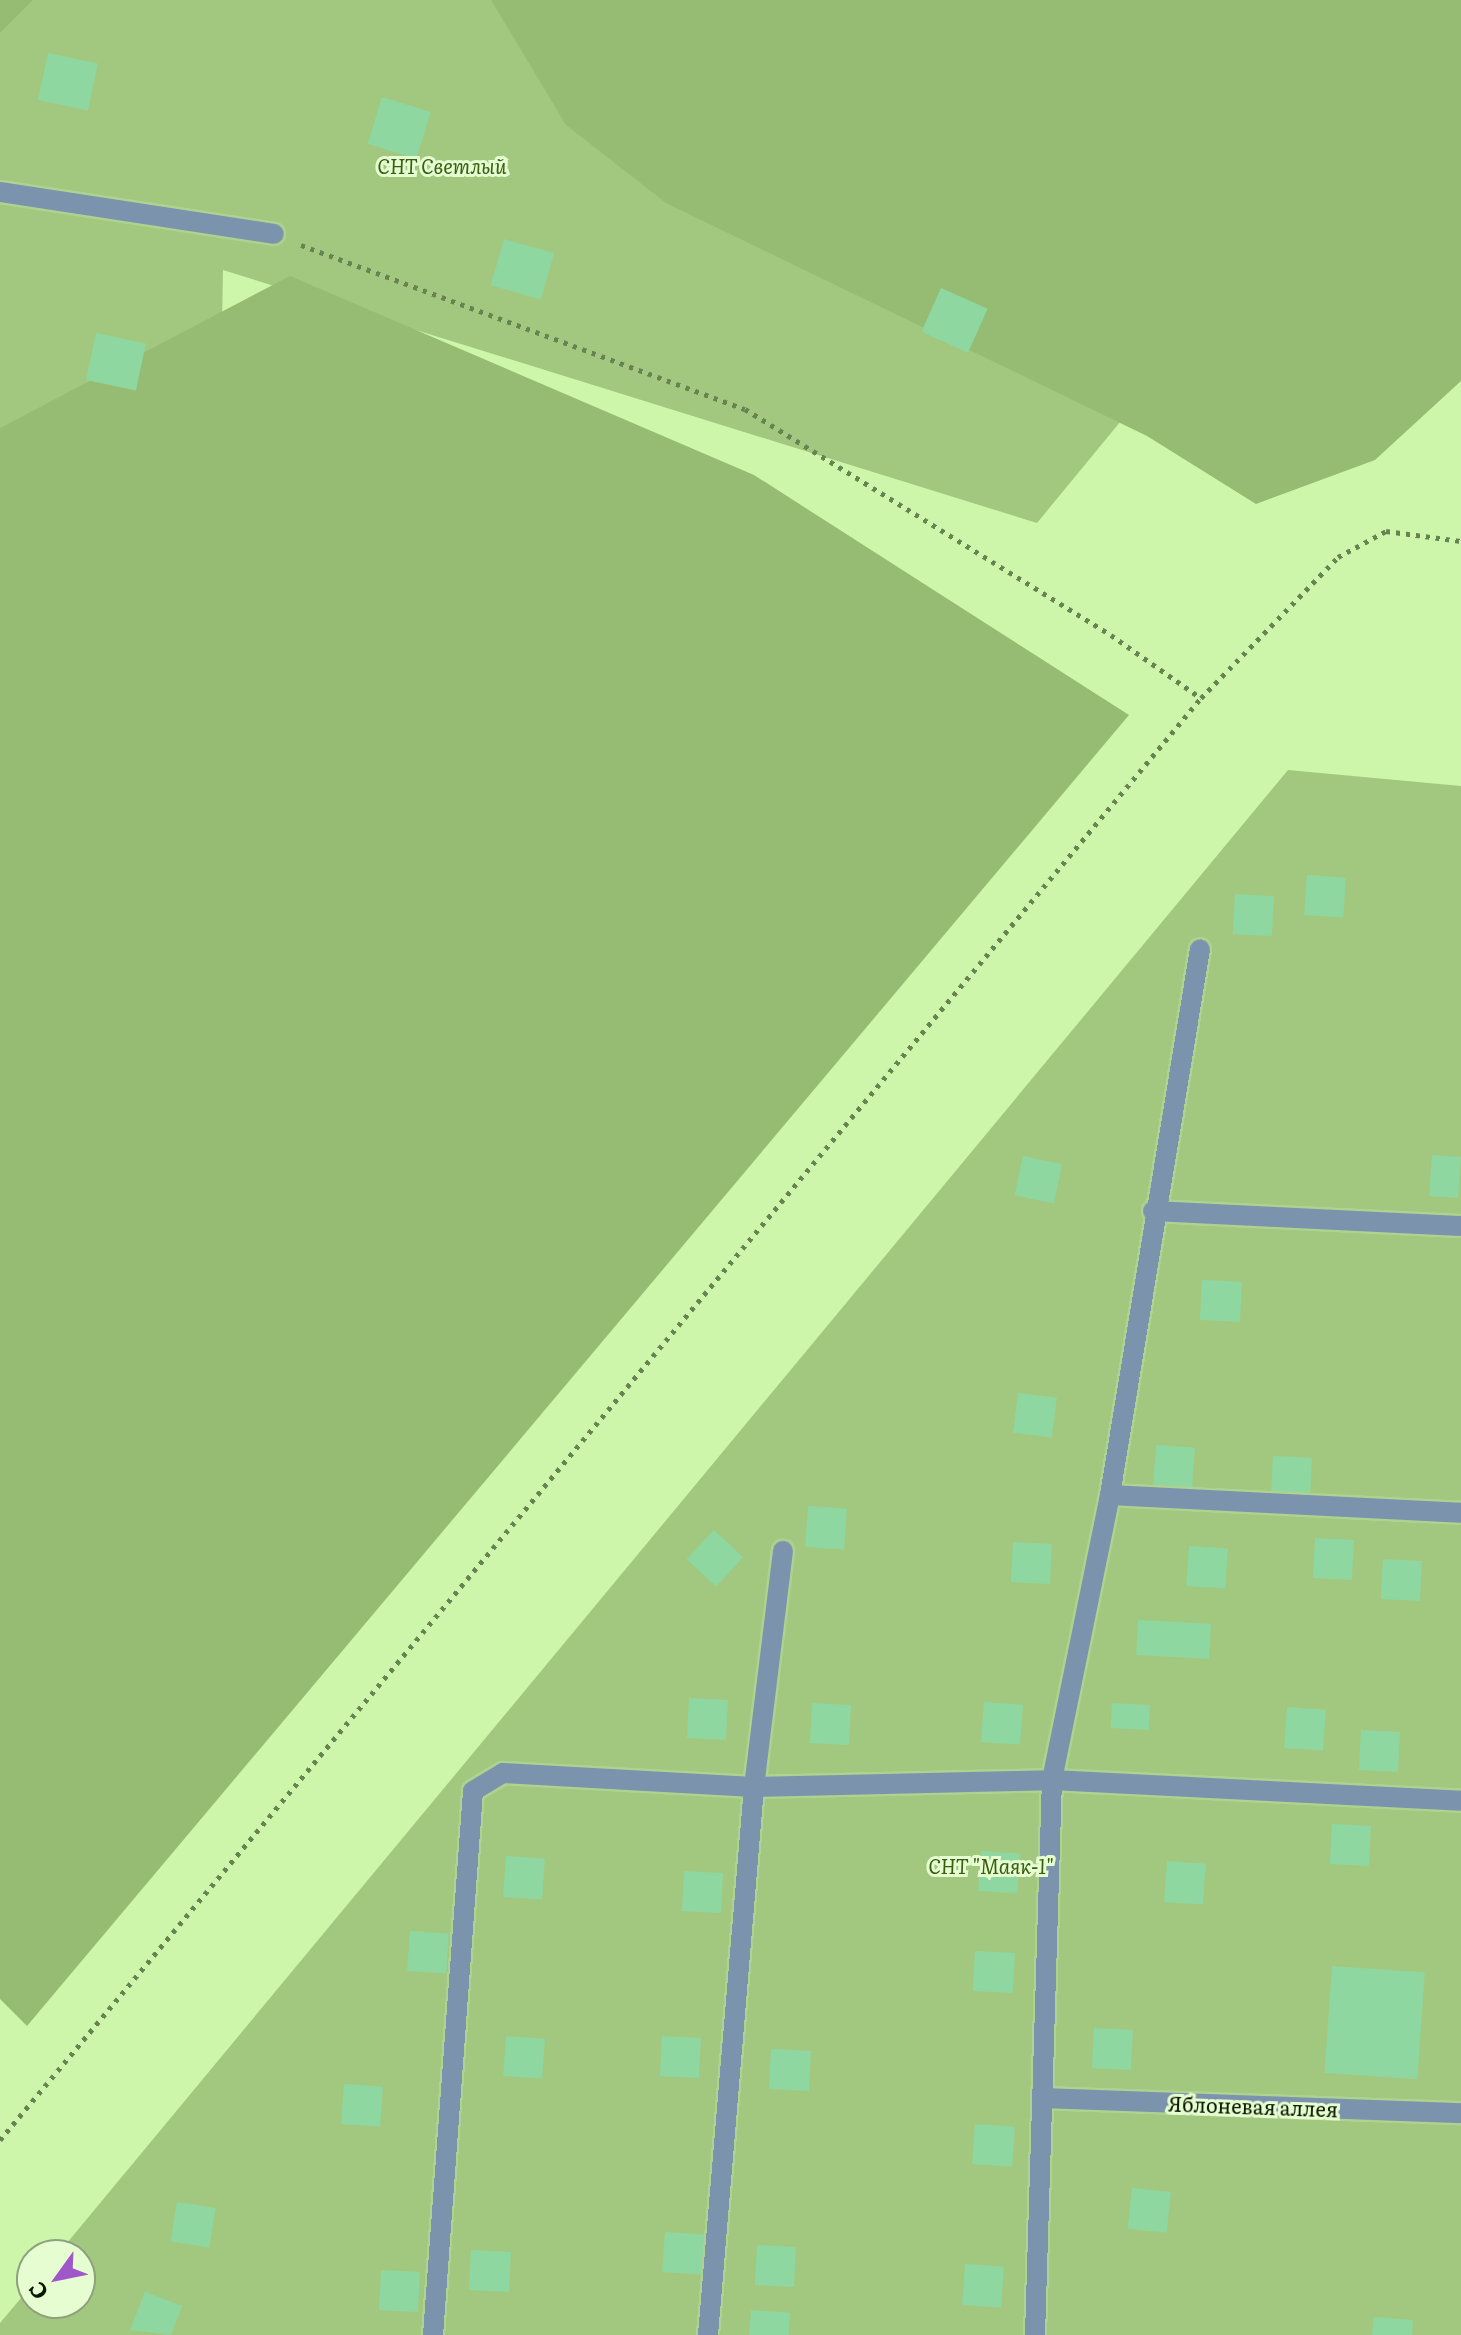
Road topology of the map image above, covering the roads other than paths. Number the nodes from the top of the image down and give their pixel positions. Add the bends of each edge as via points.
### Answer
1 (0, 192) edge
2 (274, 234) road end
3 (1200, 949) dead end
4 (1153, 1211) junction
5 (1461, 1226) edge
6 (1110, 1495) junction
7 (1461, 1513) edge
8 (783, 1551) dead end
9 (1052, 1780) junction
10 (754, 1787) junction
11 (1461, 1801) edge
12 (1045, 2098) junction
13 (1461, 2113) edge
14 (433, 2335) edge
15 (708, 2335) edge
16 (1035, 2335) edge

1 - 2 lane
3 - 4 lane
4 - 5 lane
4 - 6 lane
6 - 7 lane
6 - 9 lane
8 - 10 lane
9 - 10 lane
9 - 11 lane
9 - 12 lane
10 - 14 lane via 503,1773 473,1791
10 - 15 lane
12 - 13 lane, Яблоневая аллея
12 - 16 lane

